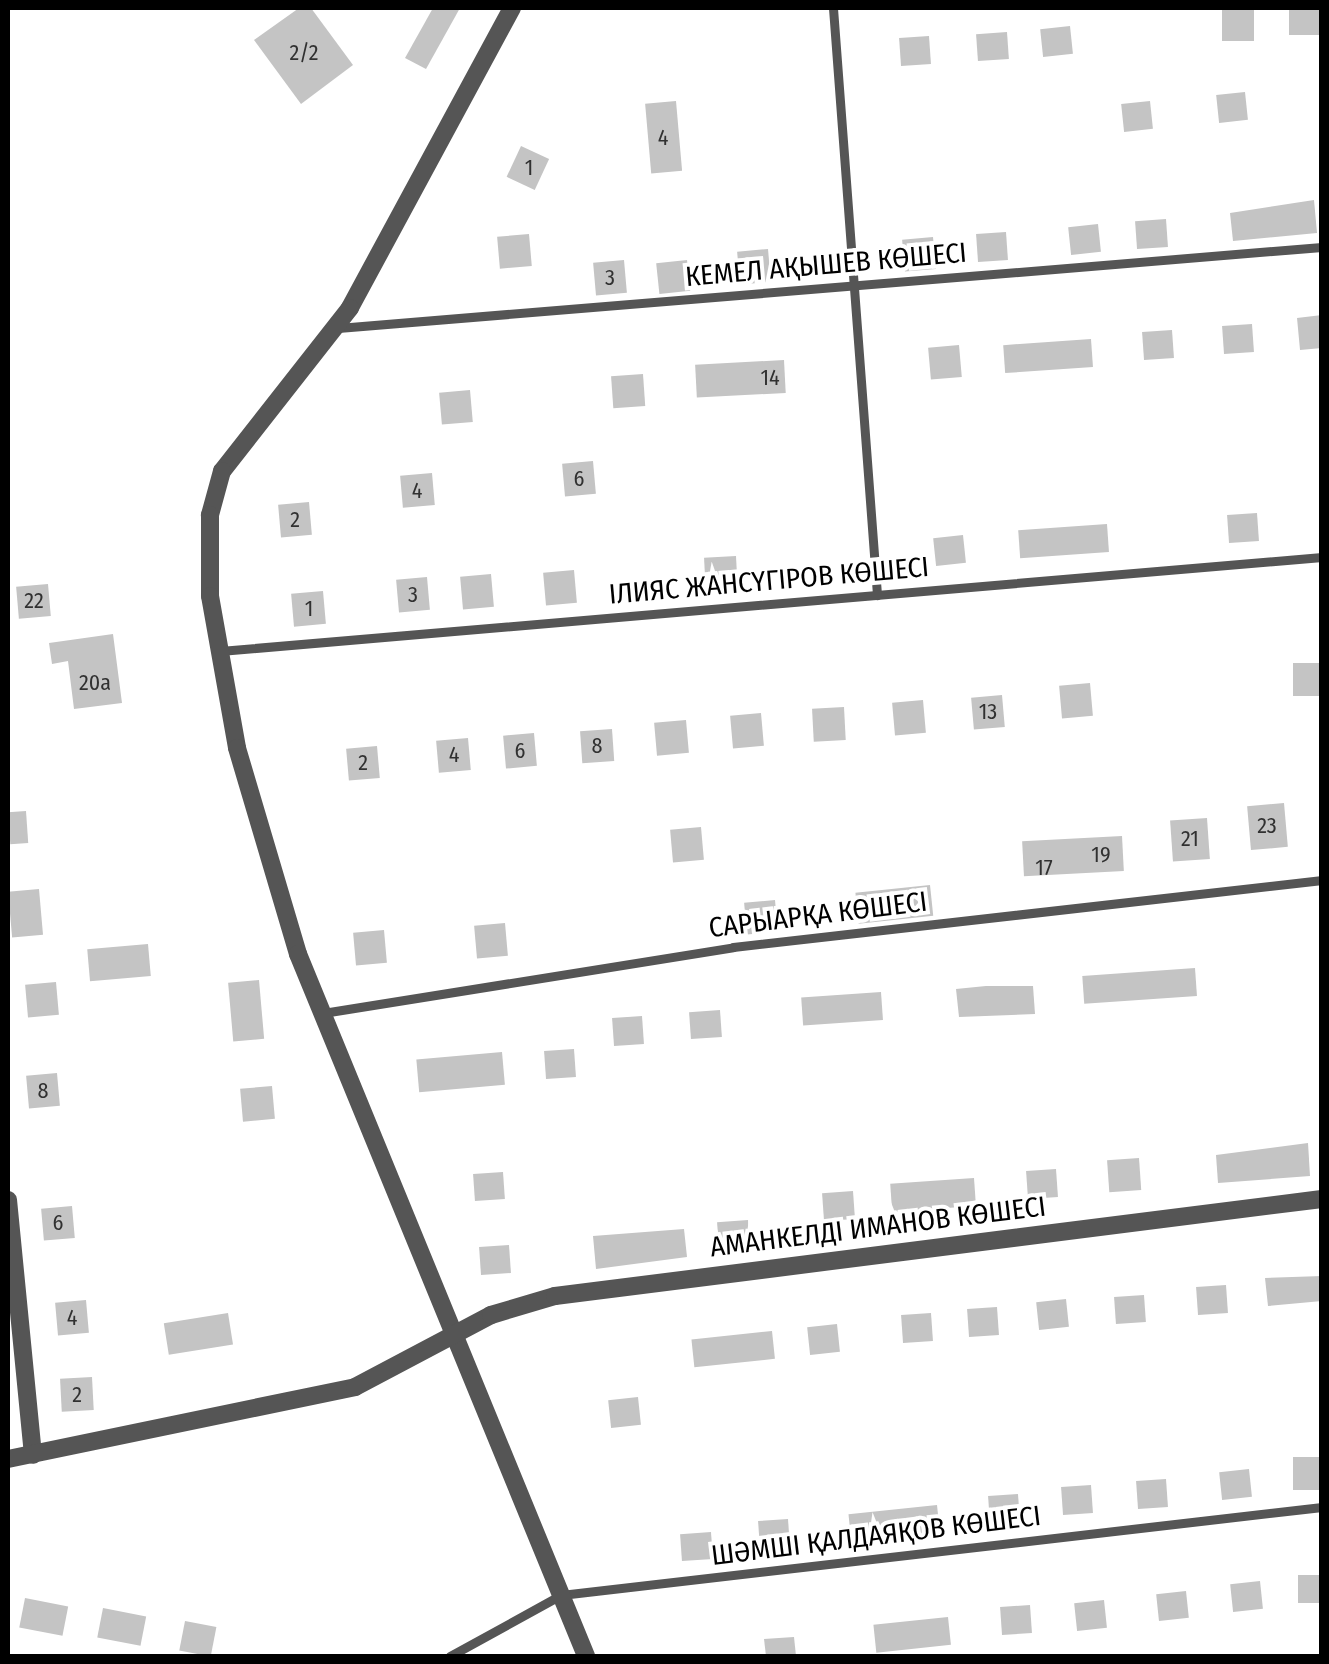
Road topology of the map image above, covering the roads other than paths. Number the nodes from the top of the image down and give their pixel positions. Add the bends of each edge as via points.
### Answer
1 (512, 8) edge
2 (832, 8) edge
3 (1322, 247) edge
4 (849, 286) junction
5 (334, 329) junction
6 (1322, 557) edge
7 (877, 595) junction
8 (220, 651) junction
9 (1322, 880) edge
10 (322, 1013) junction
11 (1322, 1199) edge
12 (8, 1200) edge
13 (451, 1342) junction
14 (34, 1456) junction
15 (8, 1459) edge
16 (1322, 1507) edge
17 (561, 1596) junction
18 (450, 1656) edge
19 (586, 1656) edge

1 - 5 street via 460,118
2 - 4 lane
3 - 4 lane, КЕМЕЛ АҚЫШЕВ КӨШЕСІ
4 - 5 lane, КЕМЕЛ АҚЫШЕВ КӨШЕСІ
4 - 7 lane
5 - 8 street via 222,471 210,515
6 - 7 lane, ІЛИЯС ЖАНСҮГІРОВ КӨШЕСІ
7 - 8 lane, ІЛИЯС ЖАНСҮГІРОВ КӨШЕСІ
8 - 10 street via 237,748
9 - 10 lane, САРЫАРҚА КӨШЕСІ via 733,947
10 - 13 street
11 - 13 street, АМАНКЕЛДІ ИМАНОВ КӨШЕСІ via 556,1296 491,1316
12 - 14 street
13 - 14 street, АМАНКЕЛДІ ИМАНОВ КӨШЕСІ via 354,1387
13 - 17 street
14 - 15 street, АМАНКЕЛДІ ИМАНОВ КӨШЕСІ
16 - 17 lane, ШӘМШІ ҚАЛДАЯҚОВ КӨШЕСІ
17 - 18 lane, ШӘМШІ ҚАЛДАЯҚОВ КӨШЕСІ
17 - 19 street

